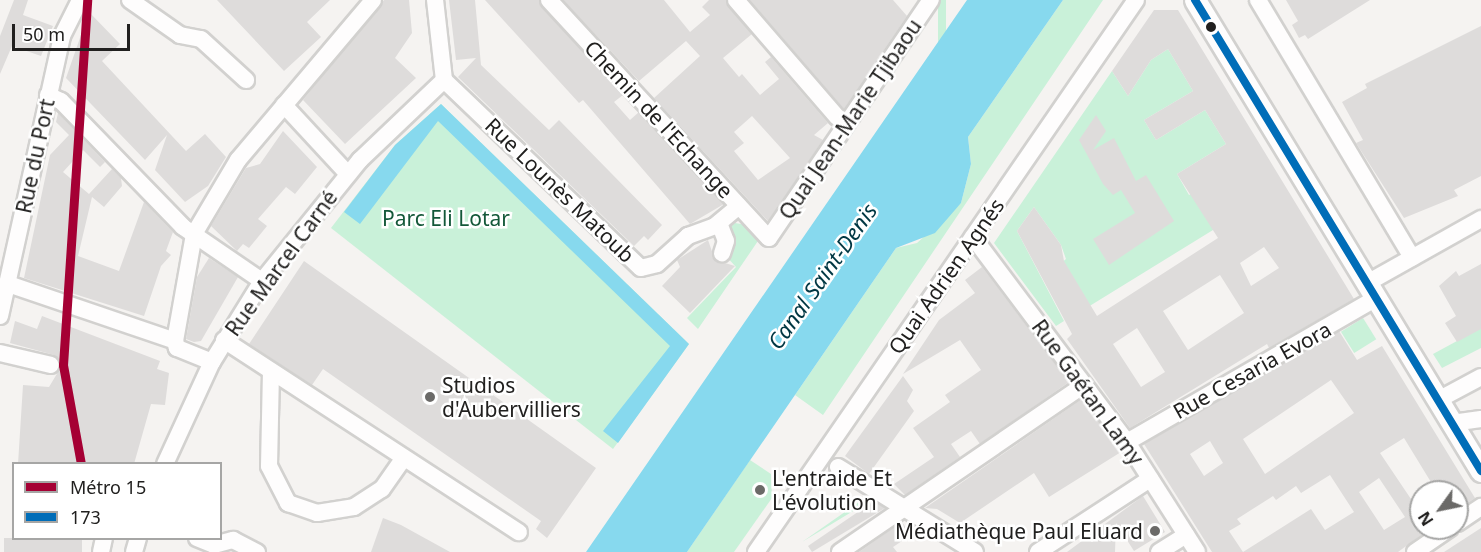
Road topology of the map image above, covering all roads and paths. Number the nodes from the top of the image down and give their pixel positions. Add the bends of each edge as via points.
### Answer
1 (80, 0) edge
2 (130, 0) edge
3 (373, 0) edge
4 (435, 0) edge
5 (549, 0) edge
6 (736, 0) edge
7 (931, 0) edge
8 (1136, 0) edge
9 (1195, 0) edge
10 (1258, 0) edge
11 (246, 80) dead end
12 (440, 85) junction
13 (48, 95) junction
14 (284, 105) junction
15 (837, 117) dead end
16 (348, 174) junction
17 (740, 206) junction
18 (1481, 219) edge
19 (719, 223) junction
20 (194, 234) junction
21 (973, 237) junction
22 (769, 238) joint
23 (7, 250) edge
24 (722, 253) dead end
25 (1412, 257) junction
26 (262, 281) junction
27 (8, 284) junction
28 (1372, 291) junction
29 (0, 316) edge
30 (224, 340) junction
31 (175, 341) junction
32 (0, 353) edge
33 (212, 362) junction
34 (51, 365) dead end
35 (271, 371) junction
36 (1481, 377) edge
37 (1084, 385) junction
38 (1438, 400) junction
39 (1481, 419) edge
40 (1452, 423) junction
41 (1127, 442) junction
42 (404, 458) junction
43 (166, 462) edge
44 (838, 466) dead end
45 (1481, 471) edge
46 (1150, 479) junction
47 (906, 506) junction
48 (519, 532) dead end
49 (1186, 535) junction
50 (201, 540) edge
51 (1432, 540) edge
52 (257, 552) edge
53 (756, 552) edge
54 (840, 552) edge
55 (975, 552) edge
56 (1038, 552) edge
57 (1159, 552) edge
58 (1197, 552) edge
59 (1415, 552) edge

1 - 13 street, Rue du Port via 62,36
2 - 11 street via 180,35 201,39
3 - 14 street
4 - 12 street
5 - 17 street, Chemin de l'Echange
6 - 15 street
7 - 22 street, Quai Jean-Marie Tjibaou
8 - 21 street, Quai Adrien Agnés
9 - 28 main road
10 - 25 street
12 - 16 street, Rue Marcel Carné
12 - 19 street, Rue Lounès Matoub via 641,268 648,270 688,236
13 - 20 street via 61,101
13 - 23 street, Rue du Port
14 - 16 street
14 - 20 street via 238,160
16 - 26 street, Rue Marcel Carné
17 - 19 street, Rue Lounès Matoub
17 - 22 street, Chemin de l'Echange
18 - 25 street, Rue Cesaria Evora
19 - 24 street via 726,241
20 - 26 street
20 - 31 street
21 - 37 street, Rue Gaétan Lamy
21 - 53 street, Quai Adrien Agnés
23 - 27 street, Rue du Port
25 - 28 street, Rue Cesaria Evora
26 - 30 street, Rue Marcel Carné
27 - 29 street, Rue du Port
27 - 31 street
28 - 38 main road
28 - 41 street, Rue Cesaria Evora
30 - 33 street, Rue Marcel Carné
30 - 35 street
31 - 33 street via 177,348
32 - 34 street
33 - 43 street, Rue Marcel Carné
35 - 42 street
35 - 42 street via 269,466 288,503 318,513 354,507 382,489
36 - 38 street
37 - 41 street, Rue Gaétan Lamy
37 - 47 street
38 - 40 main road
39 - 40 street
40 - 45 main road
41 - 46 street, Rue Gaétan Lamy
42 - 48 street
44 - 47 street
46 - 49 street, Rue Gaétan Lamy
46 - 56 street
47 - 54 street
47 - 55 street
49 - 57 street
49 - 58 street, Rue Gaétan Lamy
50 - 52 street via 214,545 233,540
51 - 59 street

